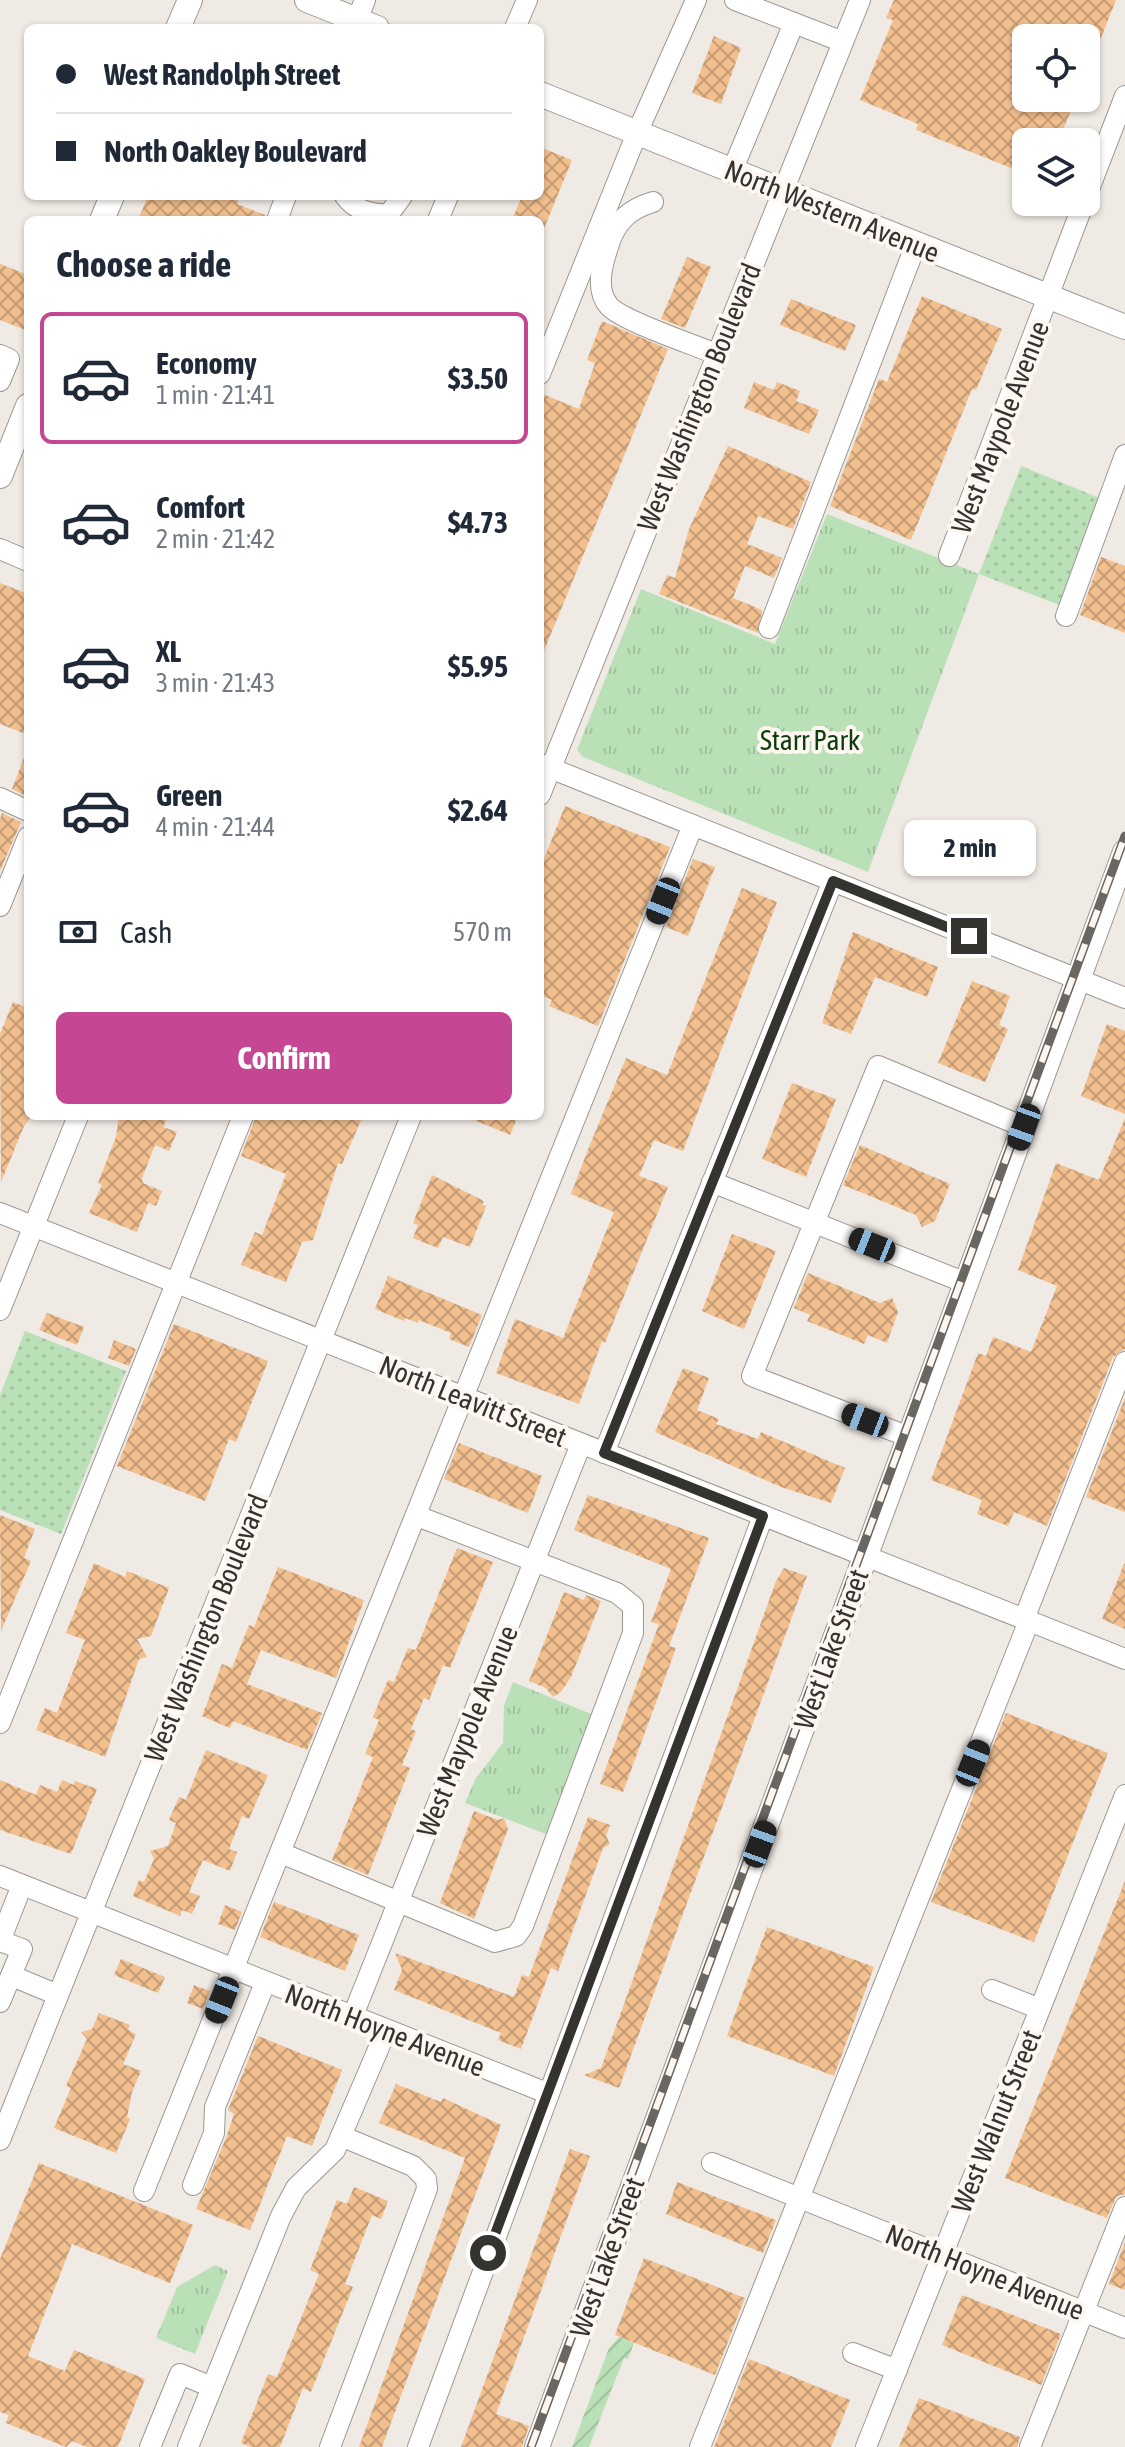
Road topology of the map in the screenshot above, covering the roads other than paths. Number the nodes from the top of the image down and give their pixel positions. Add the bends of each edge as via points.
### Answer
1 (190, 0) edge
2 (307, 0) edge
3 (527, 0) edge
4 (696, 0) edge
5 (735, 0) edge
6 (860, 0) edge
7 (363, 19) edge
8 (794, 23) junction
9 (180, 24) edge
10 (517, 24) edge
11 (843, 42) junction
12 (544, 96) edge
13 (1125, 96) edge
14 (637, 133) junction
15 (1100, 160) edge
16 (732, 171) junction
17 (782, 191) junction
18 (350, 200) edge
19 (399, 200) edge
20 (653, 202) dead end
21 (1079, 216) edge
22 (916, 244) junction
23 (1050, 297) junction
24 (1125, 327) edge
25 (716, 354) junction
26 (0, 355) edge
27 (544, 364) edge
28 (0, 381) edge
29 (24, 416) edge
30 (1125, 455) edge
31 (0, 476) edge
32 (0, 549) edge
33 (949, 556) dead end
34 (24, 559) edge
35 (1066, 616) dead end
36 (769, 628) dead end
37 (545, 766) edge
38 (0, 798) edge
39 (24, 809) edge
40 (693, 825) junction
41 (24, 847) edge
42 (1125, 852) edge
43 (833, 881) junction
44 (0, 906) edge
45 (1078, 980) junction
46 (1125, 998) edge
47 (76, 1120) edge
48 (241, 1120) edge
49 (409, 1120) edge
50 (1024, 1127) junction
51 (712, 1182) junction
52 (0, 1213) edge
53 (814, 1222) junction
54 (34, 1227) junction
55 (175, 1283) junction
56 (966, 1283) junction
57 (0, 1310) edge
58 (321, 1341) junction
59 (1125, 1362) edge
60 (464, 1397) junction
61 (909, 1437) junction
62 (581, 1444) junction
63 (604, 1453) junction
64 (417, 1516) junction
65 (763, 1516) junction
66 (866, 1556) junction
67 (534, 1562) junction
68 (1026, 1620) junction
69 (1125, 1659) edge
70 (0, 1723) edge
71 (1125, 1795) edge
72 (281, 1853) junction
73 (0, 1876) edge
74 (22, 1885) junction
75 (399, 1902) junction
76 (91, 1913) junction
77 (0, 1941) edge
78 (234, 1971) junction
79 (12, 1976) junction
80 (265, 1983) junction
81 (992, 1990) dead end
82 (58, 1995) junction
83 (0, 2002) edge
84 (1040, 2009) junction
85 (352, 2018) junction
86 (386, 2031) junction
87 (547, 2093) junction
88 (341, 2136) junction
89 (0, 2140) edge
90 (712, 2163) dead end
91 (193, 2185) dead end
92 (144, 2191) dead end
93 (800, 2198) junction
94 (1125, 2207) edge
95 (943, 2255) junction
96 (1083, 2311) junction
97 (1125, 2328) edge
98 (853, 2353) dead end
99 (897, 2370) junction
100 (212, 2387) junction
101 (150, 2447) edge
102 (188, 2447) edge
103 (330, 2447) edge
104 (418, 2447) edge
105 (537, 2447) edge
106 (700, 2447) edge
107 (866, 2447) edge
108 (1030, 2447) edge

1 - 9 main road
2 - 7 main road
3 - 10 street
4 - 14 street
5 - 8 street
6 - 11 street, West Washington Boulevard
8 - 11 street
8 - 16 street
11 - 17 street, West Washington Boulevard
12 - 14 main road, North Western Avenue
13 - 15 street, West Maypole Avenue
14 - 16 main road, North Western Avenue
14 - 27 street
16 - 17 main road, North Western Avenue
17 - 22 main road, North Western Avenue
17 - 25 street, West Washington Boulevard
18 - 19 street via 377,215 389,214
20 - 25 street via 623,217 609,243 601,275 603,294 610,307 627,317
21 - 23 street, West Maypole Avenue
22 - 23 main road, North Western Avenue
22 - 36 street
23 - 24 main road, North Western Avenue
23 - 33 street, West Maypole Avenue
25 - 37 street, West Washington Boulevard
26 - 28 street via 9,359
29 - 31 main road
30 - 35 street
32 - 34 street
37 - 40 street
38 - 39 street
40 - 43 street
40 - 60 street
41 - 44 street
42 - 45 main road, West Lake Street
43 - 45 street
43 - 51 street
45 - 46 street
45 - 50 main road, West Lake Street
47 - 54 street
48 - 55 street
49 - 58 street, West Washington Boulevard
50 - 53 street via 878,1066
50 - 56 main road, West Lake Street
51 - 53 street
51 - 63 street
52 - 54 street, North Leavitt Street
53 - 56 street
53 - 61 street via 752,1376
54 - 55 street, North Leavitt Street
54 - 57 street
55 - 58 street, North Leavitt Street
55 - 70 street
56 - 61 main road, West Lake Street
58 - 60 street, North Leavitt Street
58 - 76 street, West Washington Boulevard
59 - 68 street
60 - 62 street, North Leavitt Street
60 - 64 street
61 - 66 main road, West Lake Street
62 - 63 street, North Leavitt Street
62 - 67 street, West Maypole Avenue
63 - 65 street, North Leavitt Street
64 - 67 street
64 - 72 street
65 - 66 street, North Leavitt Street
65 - 87 street
66 - 68 street, North Leavitt Street
66 - 105 main road, West Lake Street
67 - 75 street, West Maypole Avenue
67 - 75 street via 628,1600 635,1618 523,1926 516,1936 495,1942
68 - 69 street, North Leavitt Street
68 - 93 street
71 - 84 street, West Walnut Street
72 - 75 street
72 - 78 street
73 - 74 street, North Hoyne Avenue
74 - 76 street, North Hoyne Avenue
74 - 77 street
75 - 85 street, West Maypole Avenue
76 - 78 street, North Hoyne Avenue
76 - 82 street, West Washington Boulevard
77 - 79 street via 22,1949
78 - 80 street, North Hoyne Avenue
78 - 92 street
79 - 82 street
79 - 83 street
80 - 85 street, North Hoyne Avenue
80 - 91 street via 215,2107 214,2133
81 - 84 street
82 - 89 street, West Washington Boulevard
84 - 95 street, West Walnut Street
85 - 86 street, North Hoyne Avenue
86 - 87 street, North Hoyne Avenue
86 - 88 street
87 - 104 street
88 - 100 street via 335,2150 296,2188
88 - 103 street via 413,2166 426,2179 427,2189
90 - 93 street, North Hoyne Avenue
93 - 95 street, North Hoyne Avenue
93 - 106 street
94 - 96 street
95 - 96 street, North Hoyne Avenue
95 - 99 street, West Walnut Street
96 - 97 street, North Hoyne Avenue
96 - 108 street
98 - 99 street
99 - 107 street, West Walnut Street
100 - 101 street via 180,2374
100 - 102 street

